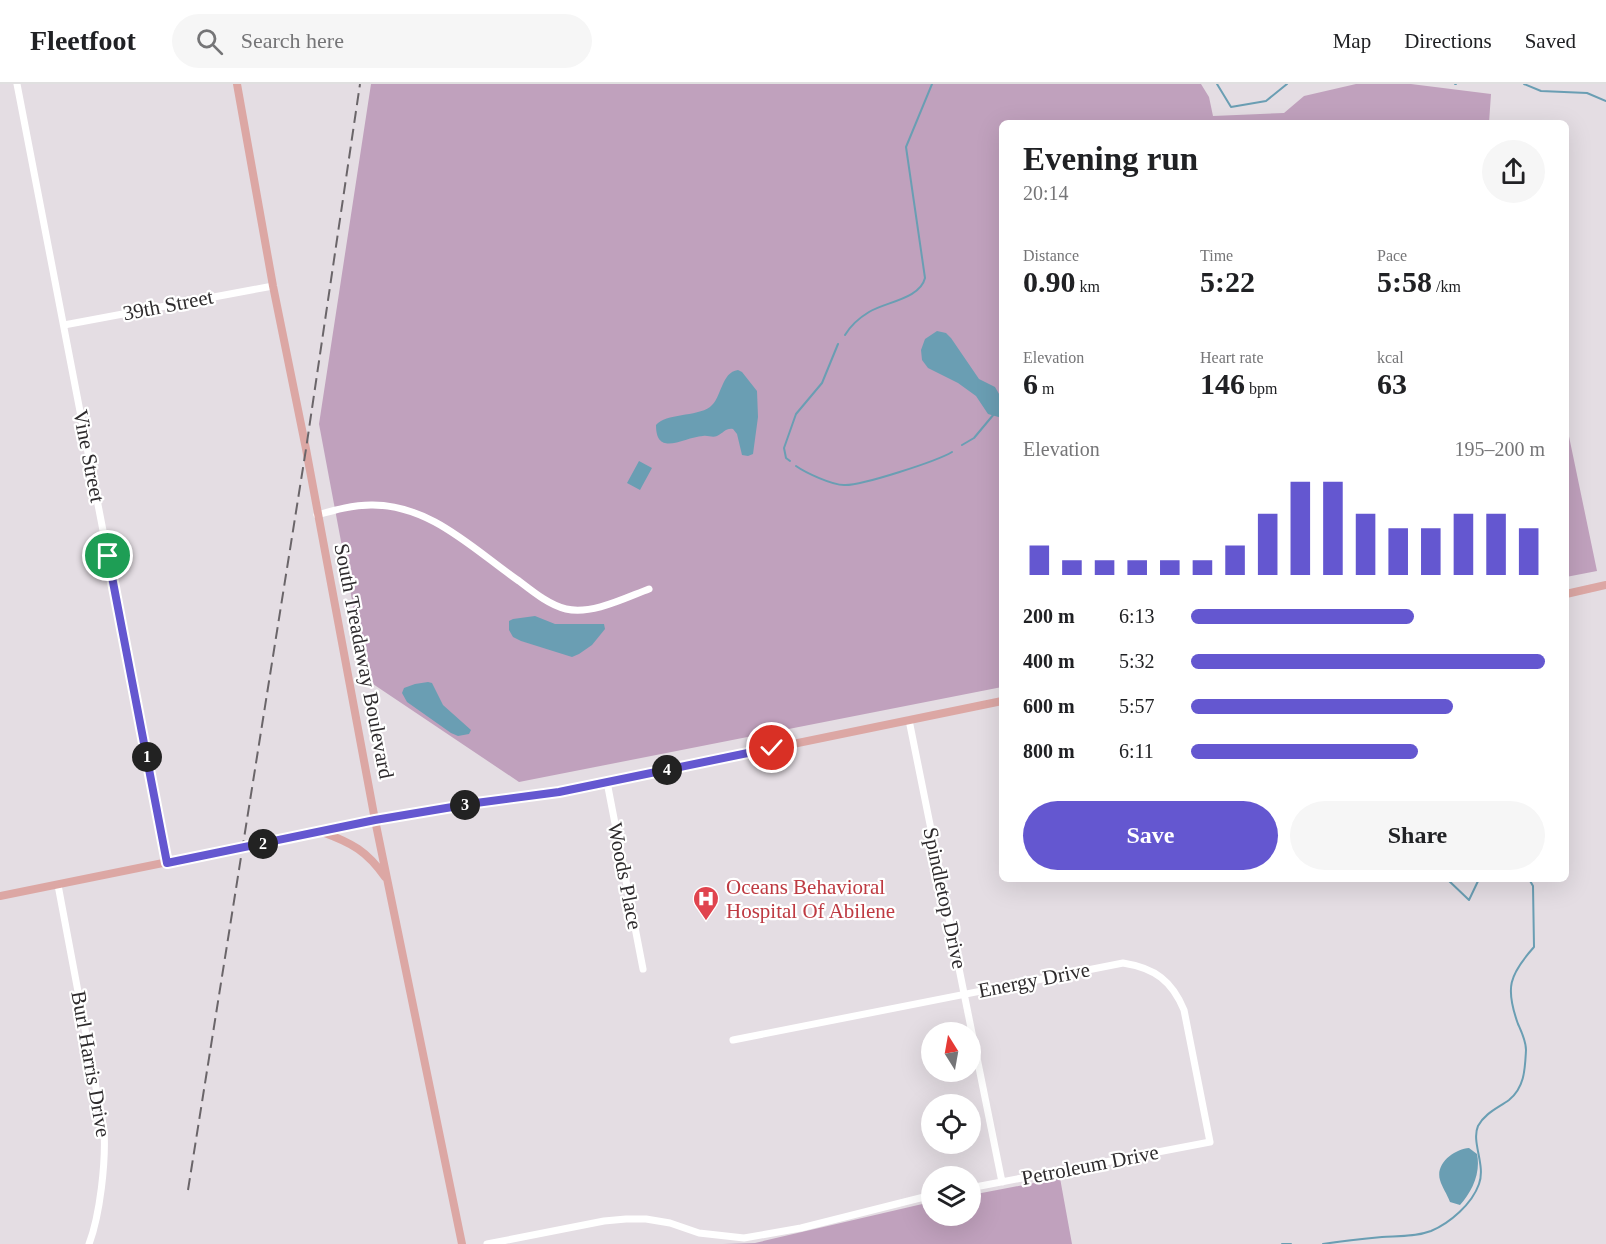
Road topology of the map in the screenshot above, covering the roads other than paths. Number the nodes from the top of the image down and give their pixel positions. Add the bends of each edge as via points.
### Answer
1 (17, 84) edge
2 (237, 84) edge
3 (273, 286) junction
4 (64, 325) junction
5 (317, 515) junction
6 (1606, 585) edge
7 (649, 589) dead end
8 (1569, 593) edge
9 (999, 701) edge
10 (909, 720) junction
11 (607, 782) junction
12 (375, 820) junction
13 (322, 831) junction
14 (167, 863) junction
15 (388, 880) junction
16 (58, 885) junction
17 (0, 896) edge
18 (643, 969) dead end
19 (965, 994) junction
20 (733, 1040) dead end
21 (1210, 1142) joint
22 (1002, 1182) junction
23 (981, 1186) edge
24 (921, 1198) edge
25 (89, 1244) edge
26 (462, 1244) edge
27 (487, 1244) edge

1 - 4 street, Vine Street
2 - 3 main road, South Treadaway Boulevard
3 - 4 street, 39th Street
3 - 5 main road, South Treadaway Boulevard
4 - 14 street, Vine Street
5 - 7 street via 370,505 414,512 439,524 528,588 565,609 590,608
5 - 12 main road, South Treadaway Boulevard
6 - 8 main road
9 - 10 main road
10 - 11 main road
10 - 19 street, Spindletop Drive
11 - 12 main road
11 - 18 street, Woods Place
12 - 13 main road
12 - 15 main road, South Treadaway Boulevard
13 - 14 main road
13 - 15 main road via 353,844 373,860
14 - 16 main road
15 - 26 main road, South Treadaway Boulevard
16 - 17 main road
16 - 25 street, Burl Harris Drive via 105,1131
19 - 20 street, Energy Drive
19 - 21 street, Energy Drive via 1123,963 1157,974 1177,993 1184,1010
19 - 22 street, Spindletop Drive
21 - 22 street, Petroleum Drive
22 - 23 street, Petroleum Drive
24 - 27 street via 744,1238 699,1233 646,1219 626,1219

